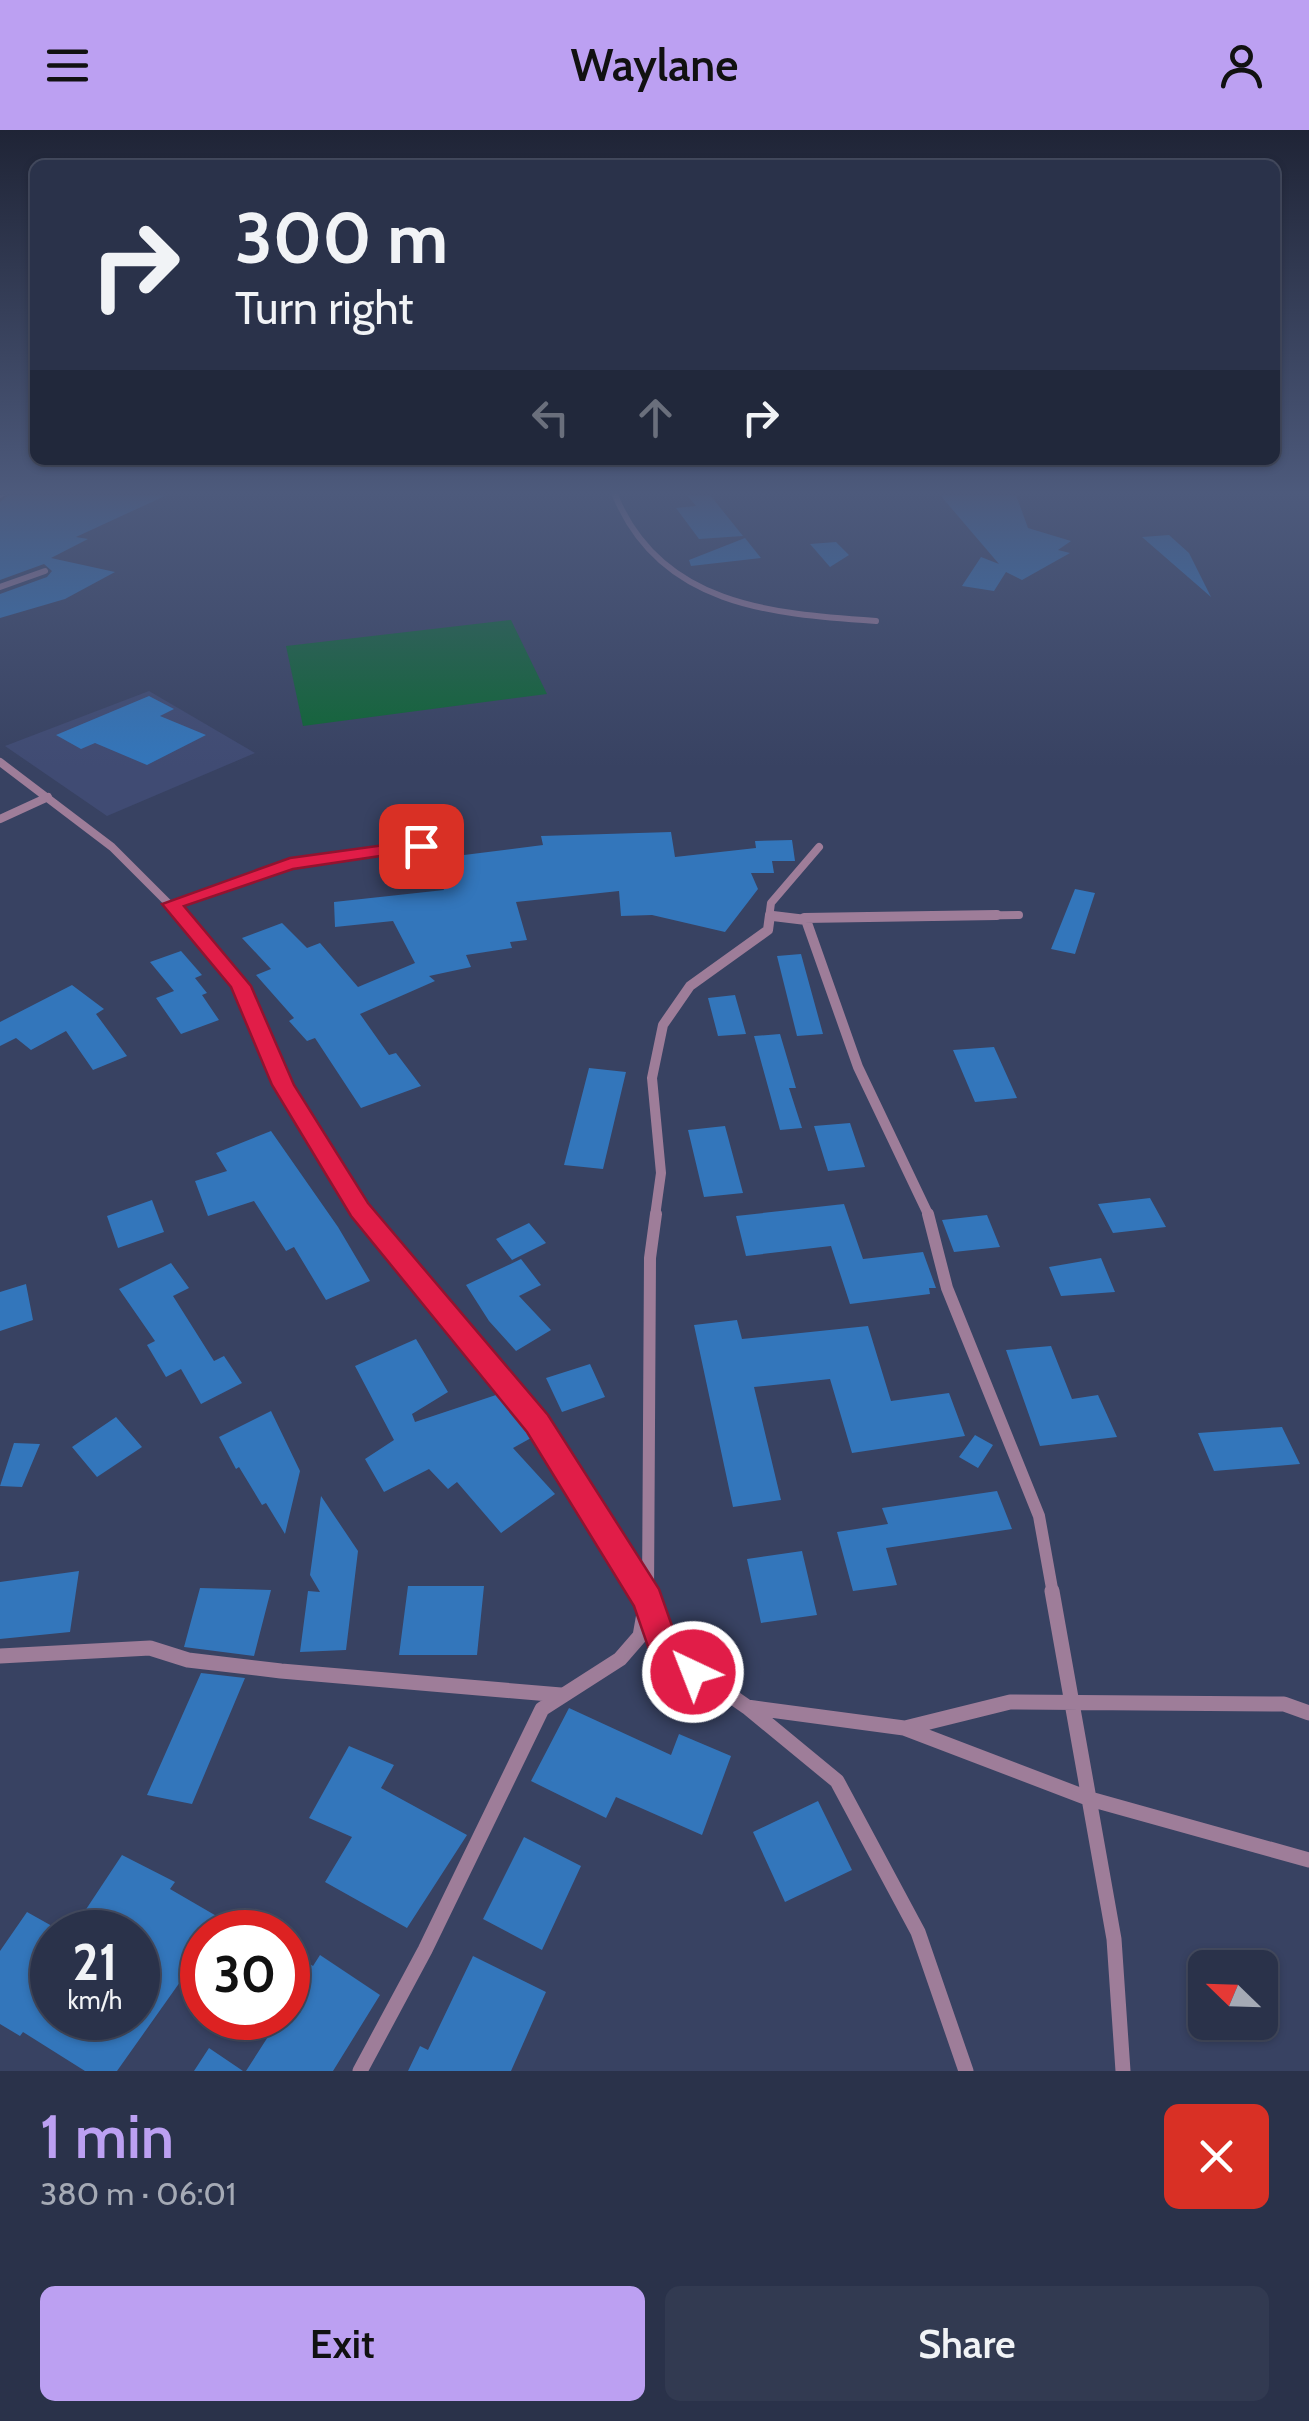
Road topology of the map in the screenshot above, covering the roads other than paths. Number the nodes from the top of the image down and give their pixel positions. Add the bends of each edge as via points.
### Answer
1 (704, 586) edge
2 (876, 621) dead end
3 (0, 762) edge
4 (48, 796) junction
5 (0, 819) edge
6 (421, 846) dead end
7 (819, 847) dead end
8 (172, 904) junction
9 (1019, 914) dead end
10 (773, 916) junction
11 (648, 1600) junction
12 (0, 1656) edge
13 (562, 1695) junction
14 (1073, 1702) junction
15 (746, 1707) junction
16 (1309, 1713) edge
17 (904, 1728) junction
18 (1090, 1799) junction
19 (1309, 1860) edge
20 (360, 2071) edge
21 (966, 2071) edge
22 (1123, 2071) edge

1 - 2 street via 752,605
3 - 4 street
4 - 5 street
4 - 8 street
6 - 8 street via 290,864
7 - 10 street via 771,903
8 - 11 street via 240,986 283,1085 359,1210 538,1423
9 - 10 street via 835,921
10 - 11 street via 768,930 690,986 663,1025 652,1078 661,1173 650,1258
10 - 14 street via 806,920 858,1066 926,1204 957,1316 1038,1516
11 - 13 street via 640,1636 620,1660
11 - 15 street via 665,1650
12 - 13 street via 150,1648 188,1660 300,1674
13 - 20 street via 542,1709
14 - 16 street via 1284,1704
14 - 17 street via 1010,1702
14 - 18 street
15 - 17 street
15 - 21 street via 837,1781 918,1932
17 - 18 street
18 - 19 street
18 - 22 street via 1114,1939

